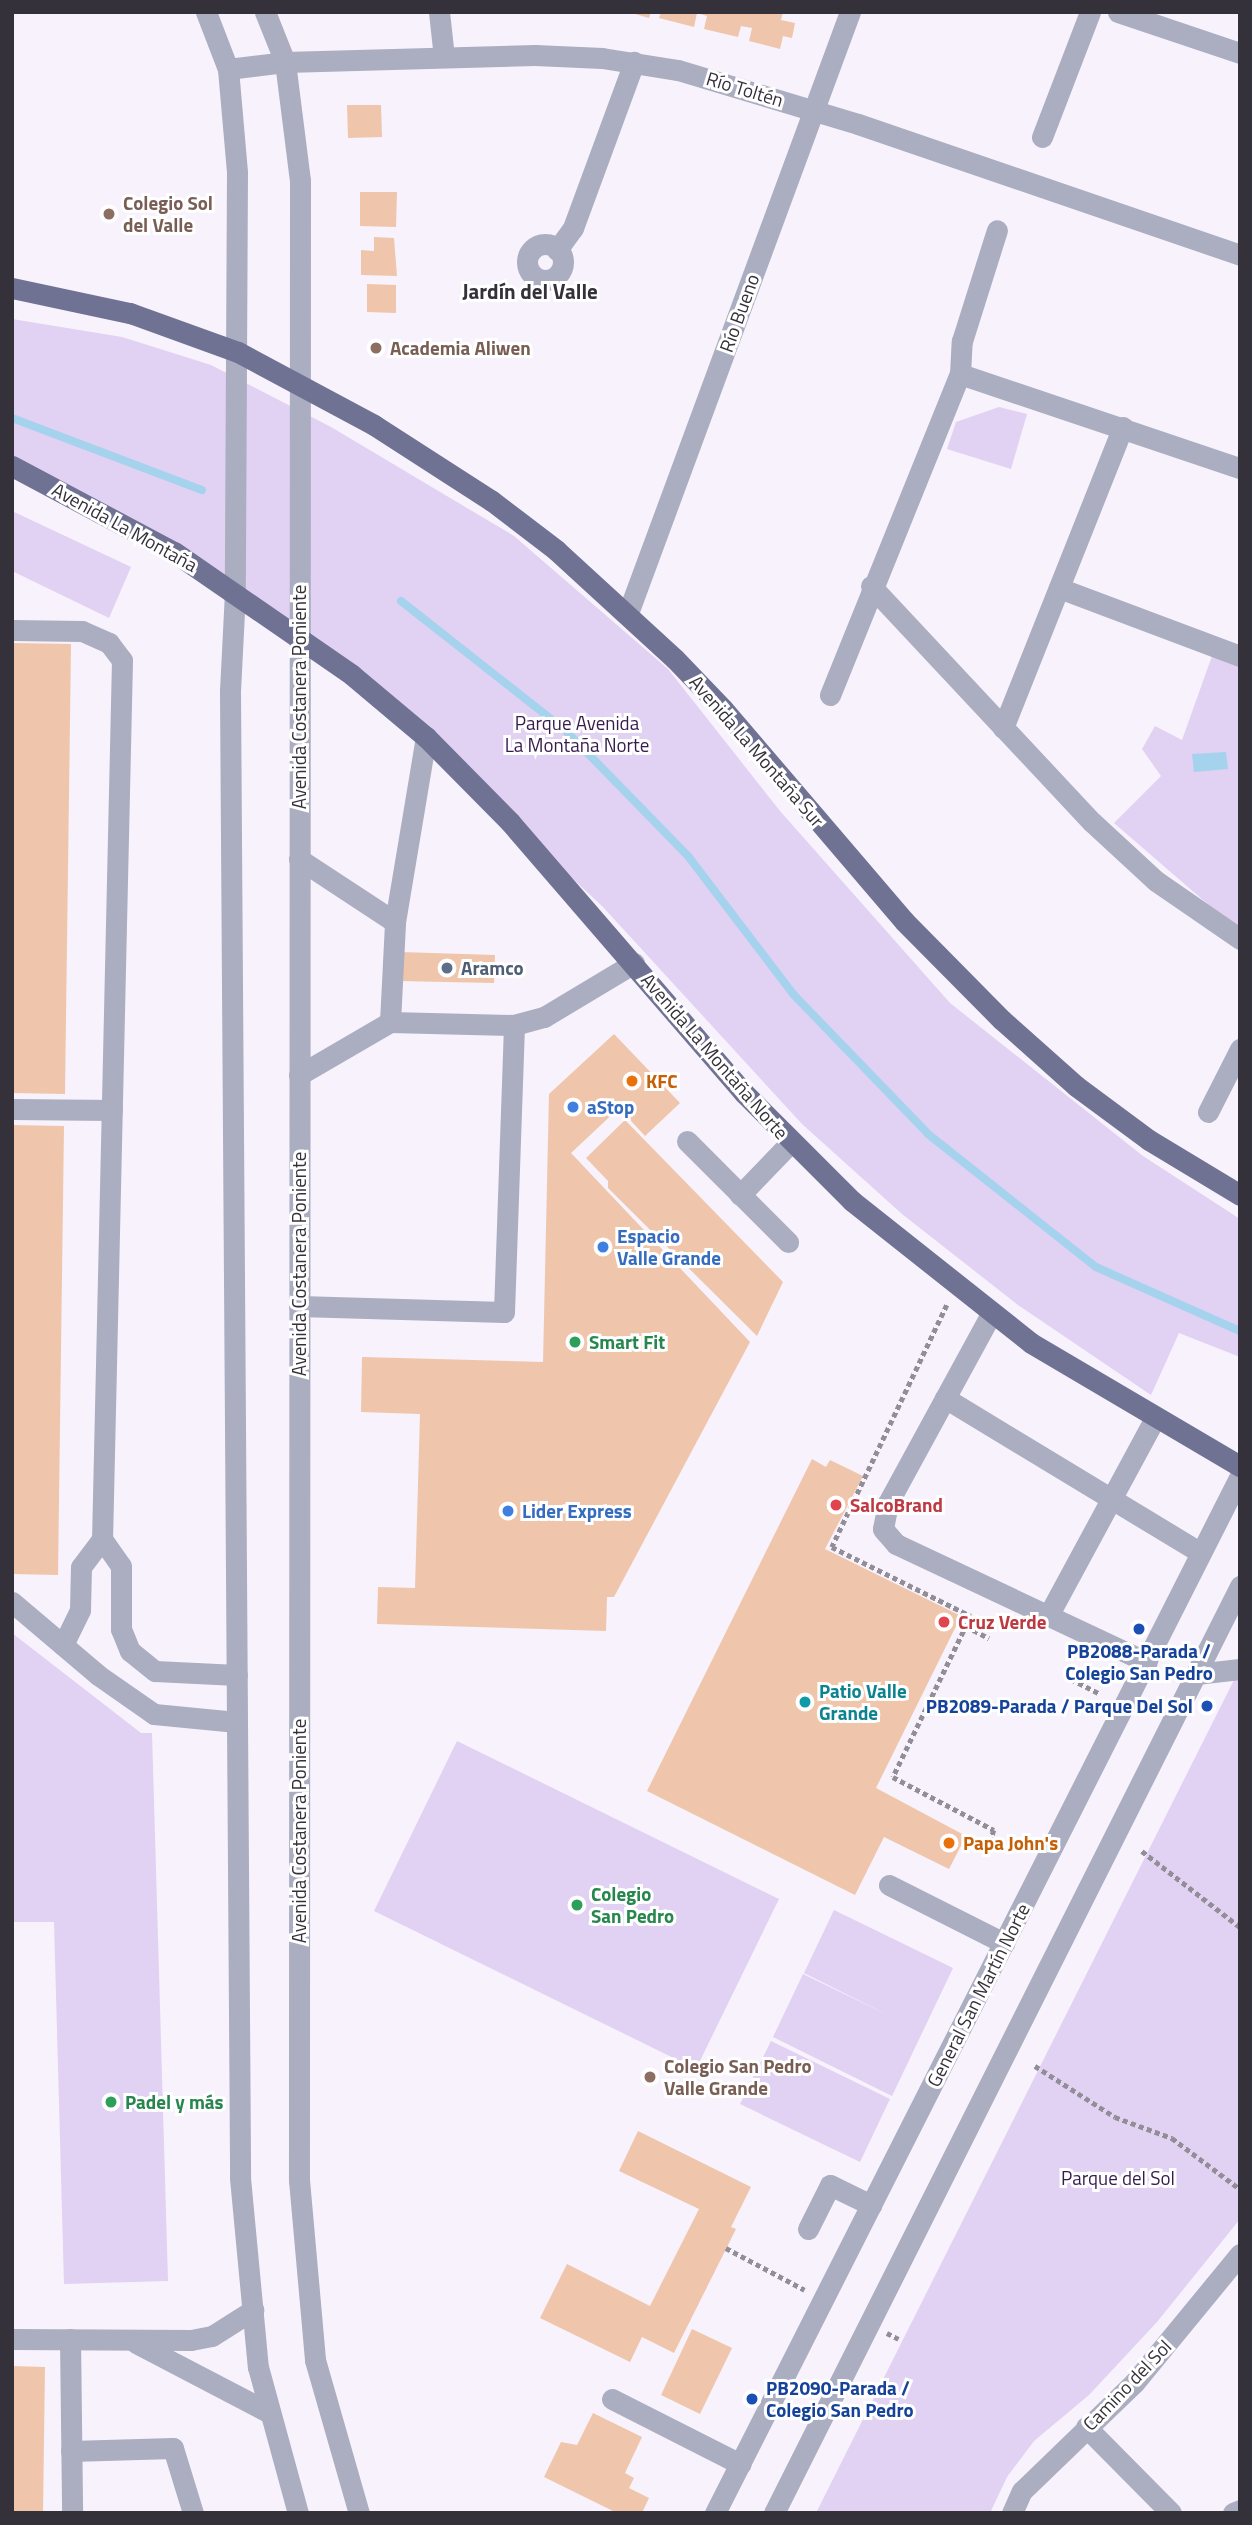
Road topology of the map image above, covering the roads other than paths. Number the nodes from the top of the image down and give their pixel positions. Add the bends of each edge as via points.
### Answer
1 (206, 12) edge
2 (265, 12) edge
3 (439, 12) edge
4 (850, 12) edge
5 (1090, 12) edge
6 (1118, 12) edge
7 (1240, 53) edge
8 (444, 57) junction
9 (285, 62) junction
10 (634, 62) junction
11 (228, 69) junction
12 (814, 110) junction
13 (1042, 137) dead end
14 (996, 230) dead end
15 (558, 250) dead end
16 (1240, 255) edge
17 (12, 288) edge
18 (238, 352) junction
19 (960, 374) junction
20 (300, 386) junction
21 (1123, 427) junction
22 (12, 466) edge
23 (1240, 468) edge
24 (872, 586) junction
25 (1059, 588) junction
26 (235, 592) junction
27 (628, 613) junction
28 (12, 630) edge
29 (298, 633) junction
30 (1240, 656) edge
31 (830, 695) dead end
32 (1003, 727) junction
33 (426, 737) junction
34 (299, 859) junction
35 (395, 922) junction
36 (1240, 939) edge
37 (634, 963) junction
38 (390, 1022) junction
39 (514, 1025) junction
40 (1240, 1049) edge
41 (299, 1075) junction
42 (12, 1109) edge
43 (112, 1110) junction
44 (1208, 1112) dead end
45 (687, 1141) dead end
46 (791, 1142) junction
47 (740, 1195) junction
48 (1240, 1195) edge
49 (788, 1242) dead end
50 (299, 1306) junction
51 (991, 1314) junction
52 (945, 1398) junction
53 (1155, 1418) junction
54 (1240, 1466) edge
55 (1240, 1476) edge
56 (1111, 1498) junction
57 (103, 1539) junction
58 (1201, 1553) junction
59 (1240, 1586) edge
60 (12, 1602) edge
61 (1048, 1616) junction
62 (63, 1645) junction
63 (1147, 1662) junction
64 (1240, 1669) edge
65 (1196, 1674) junction
66 (237, 1675) junction
67 (237, 1722) junction
68 (889, 1885) dead end
69 (1004, 1943) junction
70 (871, 2206) junction
71 (808, 2229) dead end
72 (1240, 2255) edge
73 (253, 2310) junction
74 (12, 2339) edge
75 (70, 2339) junction
76 (131, 2340) junction
77 (612, 2399) dead end
78 (270, 2413) junction
79 (1086, 2427) junction
80 (71, 2451) junction
81 (740, 2464) junction
82 (1240, 2510) edge
83 (72, 2513) edge
84 (193, 2513) edge
85 (299, 2513) edge
86 (359, 2513) edge
87 (715, 2513) edge
88 (774, 2513) edge
89 (1012, 2513) edge
90 (1171, 2513) edge
91 (1233, 2513) edge

1 - 11 street
2 - 9 street, Avenida Costanera Poniente
3 - 8 street
4 - 12 street, Río Bueno
5 - 13 street
6 - 7 street
8 - 9 street, Río Toltén
8 - 10 street, Río Toltén via 570,56
9 - 11 street, Río Toltén
9 - 20 street, Avenida Costanera Poniente via 300,180
10 - 12 street, Río Toltén via 722,80
10 - 15 street via 573,228
11 - 18 street via 237,172
12 - 16 street, Río Toltén
12 - 27 street, Río Bueno
14 - 19 street via 962,341
17 - 18 main road via 130,313
18 - 20 main road, Avenida La Montaña Sur
18 - 26 street
19 - 21 street
19 - 24 street
20 - 27 main road, Avenida La Montaña Sur via 374,425 492,501
20 - 29 street, Avenida Costanera Poniente
21 - 23 street
21 - 25 street
22 - 26 main road, Avenida La Montaña via 109,515
24 - 31 street
24 - 32 street
25 - 30 street
25 - 32 street
26 - 29 main road, Avenida La Montaña Norte
26 - 66 street via 230,706
27 - 48 main road, Avenida La Montaña Sur via 723,709 904,921 1002,1020 1076,1086 1149,1140
28 - 43 street via 82,631 109,643 121,655
29 - 33 main road, Avenida La Montaña Norte
29 - 34 street, Avenida Costanera Poniente
32 - 36 street via 1156,881
33 - 35 street
33 - 37 main road, Avenida La Montaña Norte via 510,822
34 - 35 street
34 - 41 street, Avenida Costanera Poniente
35 - 38 street
37 - 39 street via 575,1002
37 - 46 main road, Avenida La Montaña Norte
38 - 39 street
38 - 41 street
39 - 50 street via 504,1312
40 - 44 street
41 - 50 street, Avenida Costanera Poniente
42 - 43 street
43 - 57 street
45 - 47 street
46 - 47 street
46 - 51 main road, Avenida La Montaña Norte via 861,1209
47 - 49 street
50 - 86 street, Avenida Costanera Poniente via 299,2180 315,2360
51 - 52 street
51 - 53 main road, Avenida La Montaña Norte
52 - 56 street
52 - 61 street via 888,1503 883,1529 897,1544
53 - 54 main road, Avenida La Montaña Norte
53 - 56 street
55 - 58 street, General San Martín Norte
56 - 58 street
56 - 61 street
57 - 62 street via 81,1567 80,1610
57 - 66 street via 121,1566 121,1629 140,1661 155,1671
58 - 63 street, General San Martín Norte
59 - 65 street
60 - 62 street
61 - 63 street
62 - 67 street via 160,1717
63 - 69 street, General San Martín Norte
64 - 65 street
65 - 88 street
66 - 67 street
67 - 73 street via 240,2178
68 - 69 street
69 - 70 street, General San Martín Norte
70 - 71 street via 830,2185
70 - 81 street, General San Martín Norte
72 - 79 street, Camino del Sol via 1149,2365
73 - 76 street via 212,2336
73 - 78 street via 258,2367
74 - 75 street
75 - 76 street
75 - 80 street
76 - 78 street
77 - 81 street
78 - 85 street
79 - 89 street, Camino del Sol via 1022,2491
79 - 90 street
80 - 83 street
80 - 84 street via 173,2448
81 - 87 street, General San Martín Norte
82 - 91 street

